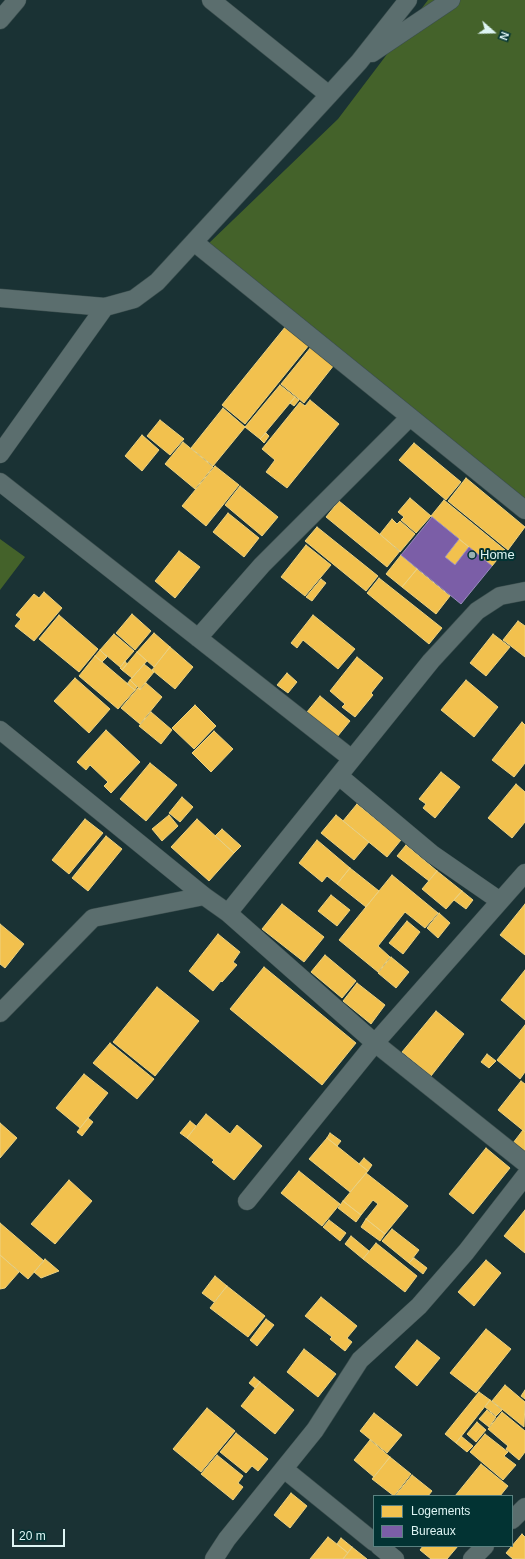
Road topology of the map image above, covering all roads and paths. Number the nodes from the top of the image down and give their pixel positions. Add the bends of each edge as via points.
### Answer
1 (17, 0) edge
2 (211, 0) edge
3 (408, 0) edge
4 (451, 0) edge
5 (0, 20) edge
6 (359, 62) junction
7 (330, 95) junction
8 (194, 242) junction
9 (0, 298) edge
10 (105, 307) junction
11 (410, 417) junction
12 (0, 454) edge
13 (0, 482) edge
14 (525, 510) edge
15 (525, 590) edge
16 (198, 638) junction
17 (0, 730) edge
18 (352, 759) junction
19 (339, 776) junction
20 (525, 873) edge
21 (204, 896) junction
22 (500, 901) junction
23 (228, 913) junction
24 (0, 1013) edge
25 (375, 1043) junction
26 (525, 1163) edge
27 (525, 1176) edge
28 (247, 1201) dead end
29 (284, 1468) junction
30 (525, 1507) edge
31 (513, 1519) edge
32 (373, 1541) edge
33 (380, 1547) edge
34 (484, 1547) edge
35 (214, 1559) edge
36 (395, 1559) edge
37 (472, 1559) edge

1 - 5 street
2 - 7 street
3 - 6 street
4 - 6 street
6 - 7 street
7 - 8 street
8 - 10 street via 157,282 134,299
8 - 11 street
9 - 10 street
10 - 12 street
11 - 14 street
11 - 16 street via 262,565
13 - 16 street
15 - 18 street via 500,596 477,611 431,661
16 - 18 street
17 - 21 street
18 - 19 street
19 - 22 street via 432,854
19 - 23 street
20 - 22 street
21 - 23 street
21 - 24 street via 93,918
22 - 25 street
23 - 25 street
25 - 26 street
25 - 28 street
27 - 29 street via 466,1252 424,1300 360,1360 315,1430
29 - 32 street
29 - 35 street
30 - 31 street
33 - 36 street
34 - 37 street

